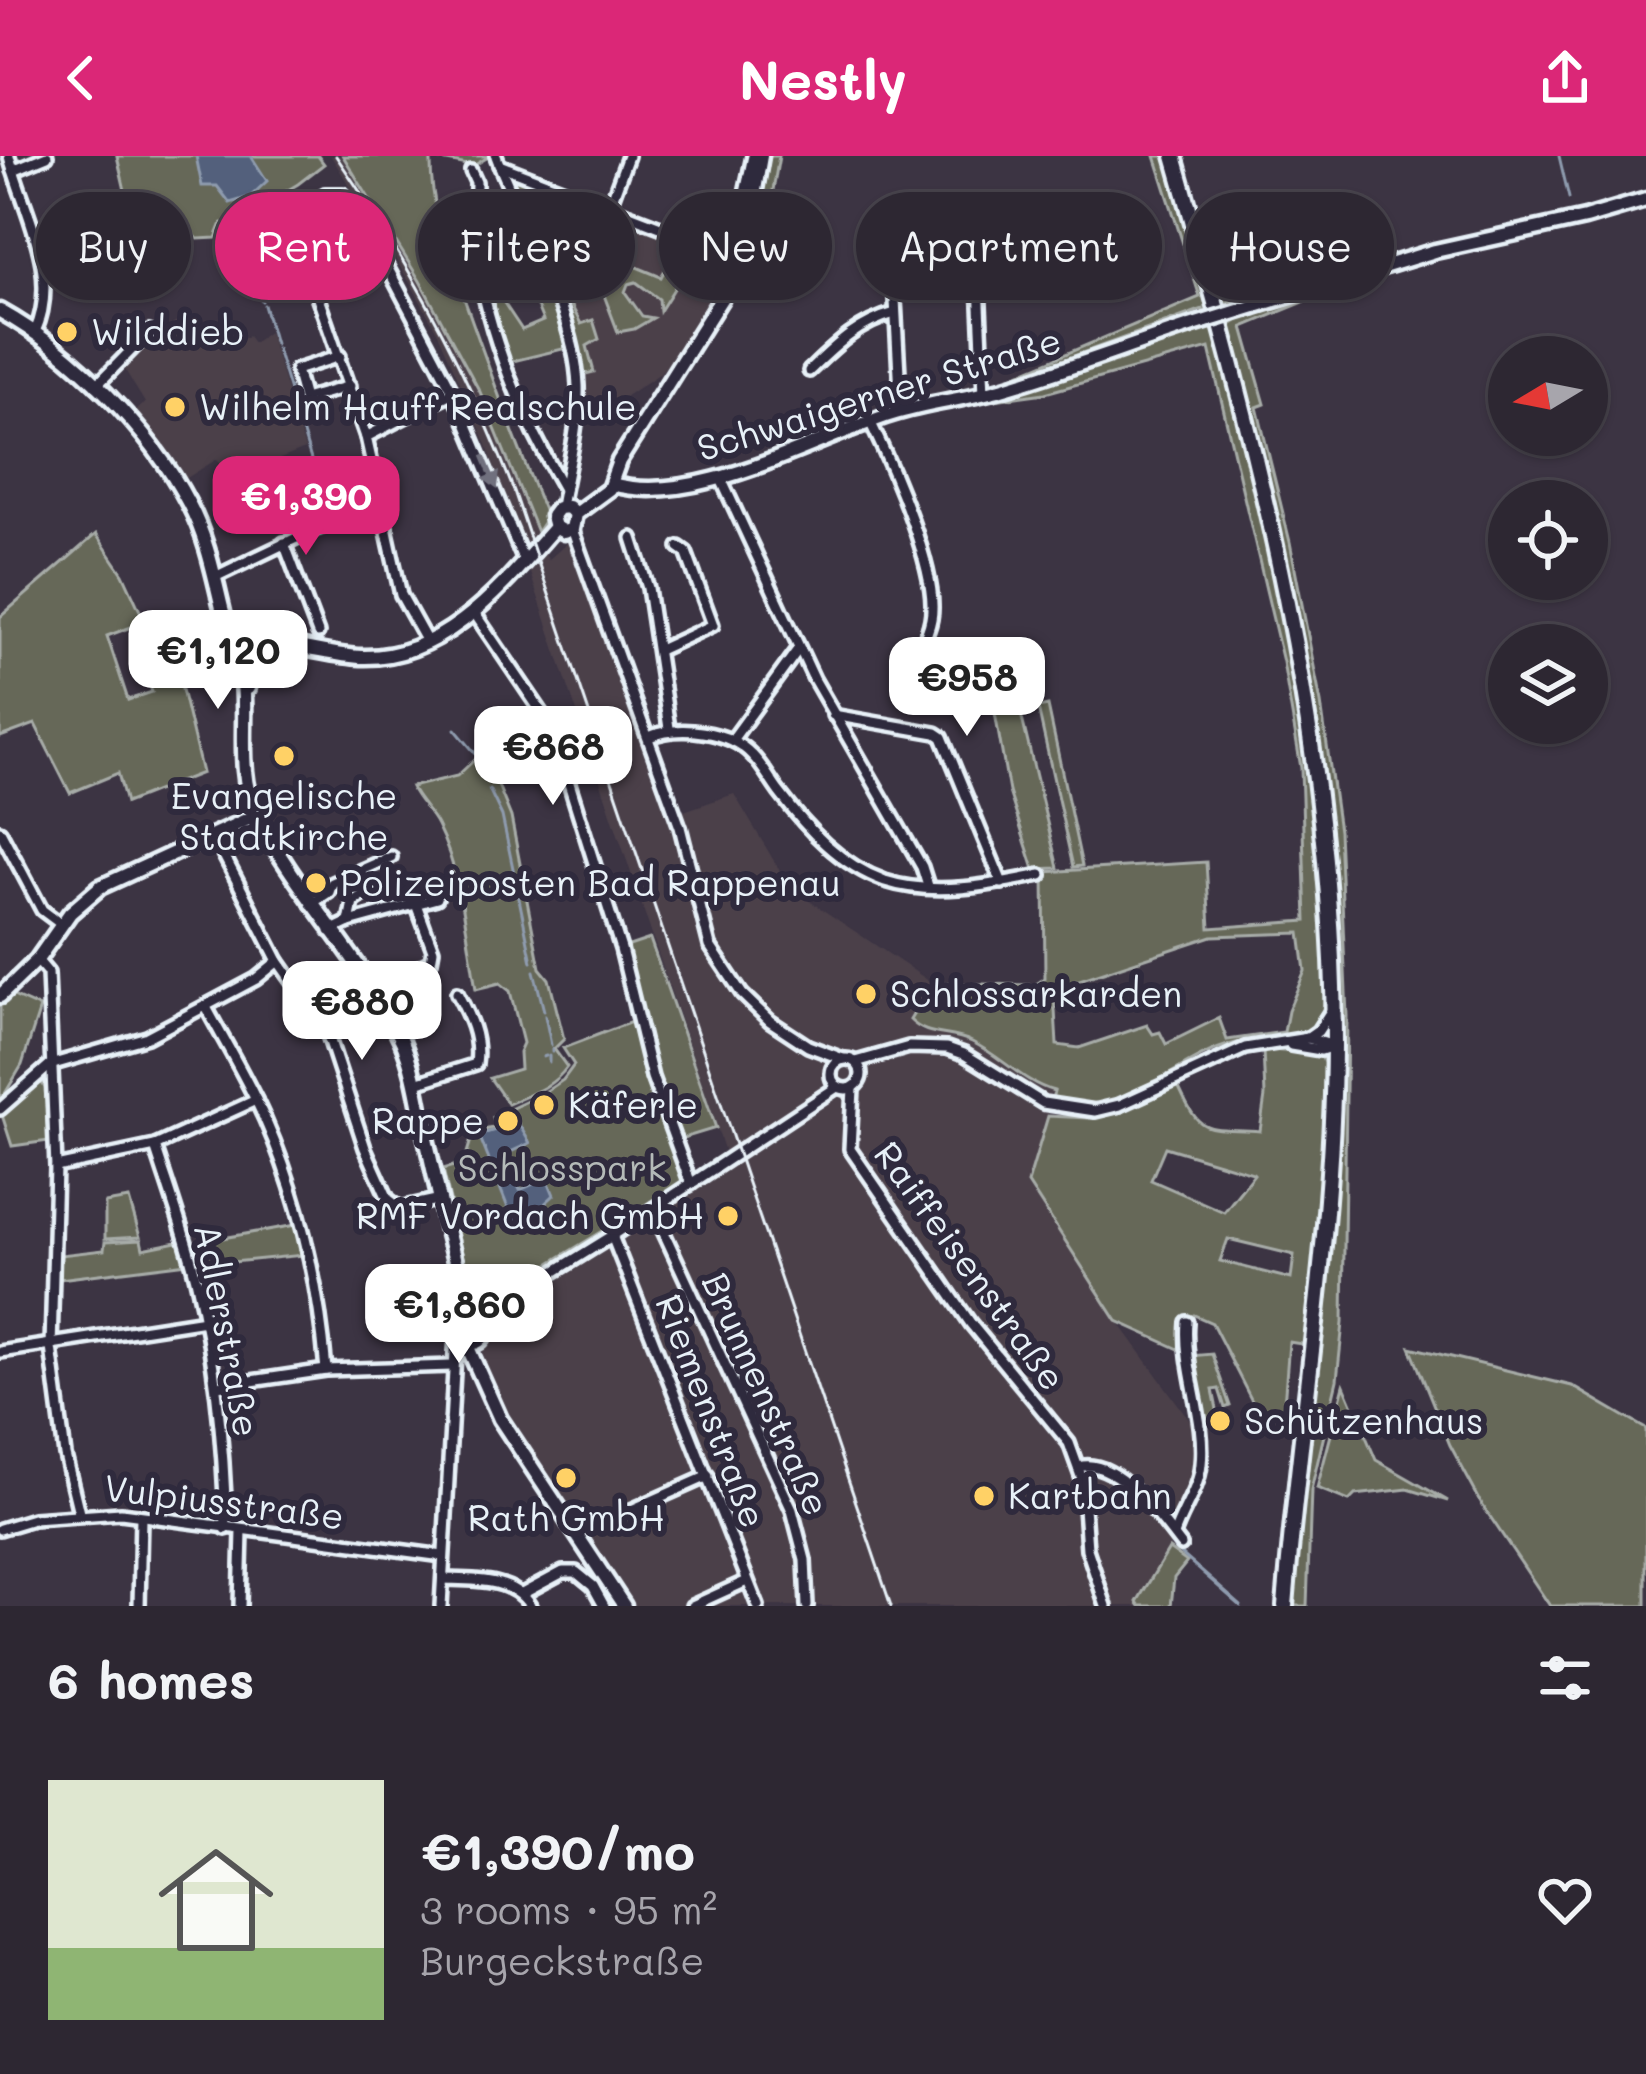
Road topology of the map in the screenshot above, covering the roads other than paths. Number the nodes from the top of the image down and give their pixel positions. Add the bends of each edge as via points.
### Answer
1 (9, 156) edge
2 (47, 156) edge
3 (628, 156) edge
4 (757, 156) edge
5 (1174, 156) edge
6 (497, 160) edge
7 (13, 170) junction
8 (471, 171) dead end
9 (476, 192) edge
10 (510, 192) edge
11 (577, 192) edge
12 (615, 192) edge
13 (750, 192) edge
14 (1186, 197) edge
15 (1646, 200) edge
16 (1394, 263) edge
17 (488, 300) edge
18 (555, 300) edge
19 (718, 300) edge
20 (1215, 300) edge
21 (1274, 300) edge
22 (0, 311) edge
23 (895, 313) junction
24 (35, 332) junction
25 (149, 332) dead end
26 (340, 356) junction
27 (809, 370) dead end
28 (96, 386) junction
29 (350, 386) junction
30 (453, 392) junction
31 (984, 394) junction
32 (902, 411) junction
33 (870, 421) junction
34 (367, 437) junction
35 (721, 479) junction
36 (612, 484) junction
37 (564, 489) junction
38 (383, 506) junction
39 (561, 507) junction
40 (575, 514) junction
41 (554, 527) junction
42 (572, 529) junction
43 (632, 538) dead end
44 (284, 543) junction
45 (679, 547) dead end
46 (524, 561) junction
47 (215, 578) junction
48 (475, 614) junction
49 (318, 633) dead end
50 (426, 640) junction
51 (799, 647) junction
52 (659, 650) junction
53 (918, 654) dead end
54 (248, 667) junction
55 (833, 715) junction
56 (669, 728) junction
57 (649, 737) junction
58 (733, 740) junction
59 (247, 746) junction
60 (257, 815) junction
61 (239, 824) junction
62 (0, 831) edge
63 (214, 836) junction
64 (391, 857) dead end
65 (1041, 875) dead end
66 (1002, 883) junction
67 (928, 886) junction
68 (370, 890) dead end
69 (437, 898) dead end
70 (311, 904) junction
71 (416, 904) junction
72 (349, 922) junction
73 (62, 925) junction
74 (330, 932) junction
75 (37, 960) junction
76 (278, 961) junction
77 (0, 974) edge
78 (374, 991) junction
79 (4, 993) edge
80 (457, 993) dead end
81 (206, 1007) junction
82 (1333, 1009) junction
83 (1308, 1038) junction
84 (1280, 1044) junction
85 (808, 1046) junction
86 (1327, 1048) junction
87 (843, 1059) junction
88 (50, 1065) junction
89 (859, 1067) junction
90 (833, 1079) junction
91 (416, 1083) junction
92 (853, 1088) junction
93 (256, 1100) junction
94 (0, 1109) edge
95 (155, 1146) junction
96 (56, 1166) junction
97 (691, 1184) junction
98 (441, 1199) junction
99 (653, 1209) junction
100 (612, 1236) junction
101 (470, 1316) junction
102 (205, 1320) junction
103 (1187, 1322) dead end
104 (466, 1341) junction
105 (51, 1347) junction
106 (0, 1352) edge
107 (452, 1366) junction
108 (326, 1370) junction
109 (217, 1386) junction
110 (1079, 1467) junction
111 (708, 1476) junction
112 (628, 1511) dead end
113 (79, 1514) junction
114 (140, 1517) junction
115 (0, 1529) edge
116 (226, 1529) junction
117 (242, 1531) junction
118 (443, 1556) junction
119 (442, 1579) junction
120 (747, 1581) junction
121 (522, 1594) junction
122 (1285, 1603) edge
123 (139, 1606) edge
124 (240, 1606) edge
125 (441, 1606) edge
126 (530, 1606) edge
127 (604, 1606) edge
128 (624, 1606) edge
129 (692, 1606) edge
130 (758, 1606) edge
131 (807, 1606) edge
132 (1106, 1606) edge

1 - 7 street
2 - 7 street
3 - 12 street
4 - 13 street
5 - 14 main road
6 - 10 street
6 - 11 street
7 - 24 street via 42,260
8 - 9 street
15 - 16 street, Schwaigerner Straße
17 - 37 street via 506,364
18 - 37 street via 578,381
19 - 36 street
20 - 82 main road via 1262,472 1302,675 1323,814
21 - 31 street, Schwaigerner Straße, bridge
22 - 24 street
23 - 27 street via 850,332
23 - 31 street via 893,281 904,263 977,243
23 - 32 street
24 - 28 street
25 - 28 street
26 - 29 street
26 - 29 street via 296,370 304,399
26 - 30 street via 294,229 298,212 325,194 350,200
28 - 47 street via 179,487
29 - 34 street
30 - 34 street
30 -> 46 street
31 - 32 street, Schwaigerner Straße
32 - 33 street, Schwaigerner Straße
33 - 35 street, Schwaigerner Straße
33 - 53 street via 912,518 927,579 933,615
34 - 38 street
35 - 36 street, Schwaigerner Straße via 656,488
35 - 51 street
36 - 40 street
37 - 39 street
38 - 44 street
38 - 50 street via 401,595
39 - 40 street
39 - 41 street
40 - 42 street
41 - 42 street
41 - 46 street
42 - 57 street
43 - 52 street
44 - 47 street
44 - 49 street
45 - 52 street via 713,625
46 - 48 street
47 - 54 street
48 - 50 street
48 - 97 street via 551,726 622,949 652,1077
50 - 54 street via 362,657 292,646
51 - 55 street
51 - 58 street
52 - 56 street
54 - 59 street
55 - 66 street via 942,737
55 - 67 street
56 - 57 street
56 - 58 street
57 - 85 street via 710,946 742,994
58 - 67 street via 833,852 890,883
59 - 60 street
59 - 61 street
60 - 61 street
60 - 70 street
61 - 63 street
62 - 73 street via 42,910
63 - 73 street via 100,887
63 - 76 street
64 - 70 street via 332,883
65 - 66 street
66 - 67 street
68 - 72 street via 353,902
69 - 71 street
70 - 74 street
71 - 72 street
71 - 78 street via 431,961
72 - 74 street
73 - 75 street
74 - 78 street
75 - 79 street
75 - 88 street via 48,973
76 - 81 street
76 - 98 street via 326,1028 388,1199 400,1208
77 - 79 street
78 - 91 street
80 - 91 street via 472,1020 476,1064
81 - 88 street via 122,1046
81 - 93 street
82 - 83 street
82 - 86 main road
83 - 84 street
83 - 86 street
84 - 86 street
84 - 89 street via 1223,1054 1095,1111 1043,1103 946,1048 886,1052
85 - 87 street
85 - 90 street
86 - 122 main road via 1333,1066 1320,1283
87 - 89 street
87 - 90 street
88 - 94 street
88 - 96 street
89 - 92 street, Raiffeisenstraße
90 - 92 street
90 - 97 street via 810,1107
91 - 98 street
92 - 110 street, Raiffeisenstraße via 850,1149
93 - 95 street
93 - 108 street via 307,1244
95 - 96 street
95 - 102 street, Adlerstraße
96 - 105 street
97 - 99 street
98 - 101 street
99 - 100 street
99 - 131 street, Brunnenstraße via 792,1510
100 - 101 street
100 - 111 street, Riemenstraße
101 - 104 street
101 - 104 street via 484,1333
102 - 105 street
102 - 109 street, Adlerstraße
103 - 110 street via 1202,1451 1178,1540 1121,1481
104 - 107 street
104 - 128 street via 500,1419
105 - 106 street
105 - 113 street
107 - 108 street
107 - 118 street
108 - 109 street
109 - 116 street, Adlerstraße
110 - 132 street, Raiffeisenstraße via 1084,1533
111 - 112 street
111 - 120 street, Riemenstraße
113 - 114 street, Vulpiusstraße
113 - 115 street, Vulpiusstraße
114 - 116 street, Vulpiusstraße
114 - 123 street
116 - 117 street, Vulpiusstraße
117 - 118 street, Vulpiusstraße
117 - 124 street
118 - 119 street
119 - 121 street via 491,1581
119 - 125 street
120 - 129 street
120 - 130 street, Riemenstraße
121 - 126 street
121 - 127 street via 576,1572

